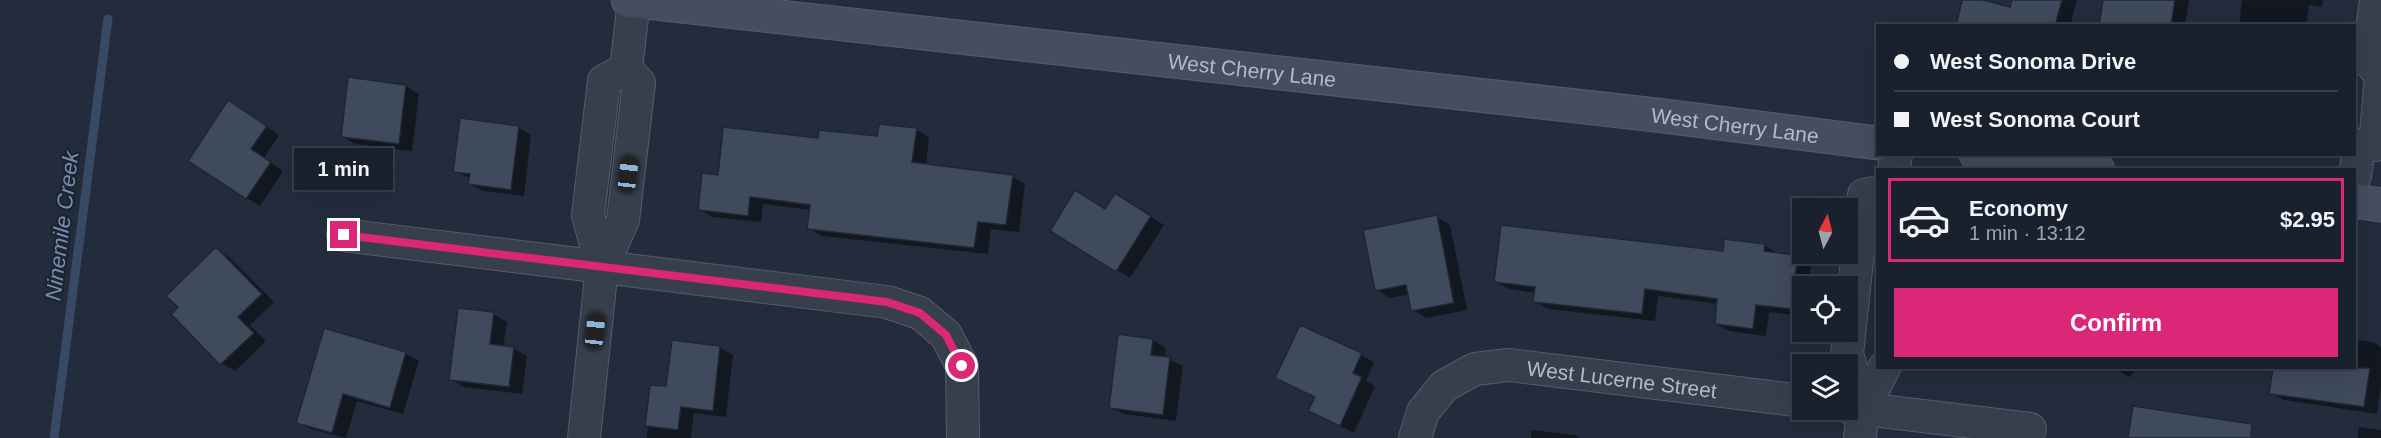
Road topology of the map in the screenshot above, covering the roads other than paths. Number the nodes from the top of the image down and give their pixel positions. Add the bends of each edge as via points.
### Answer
1 (628, 0) edge
2 (634, 0) edge
3 (2376, 0) edge
4 (2371, 70) edge
5 (1876, 142) edge
6 (1991, 156) edge
7 (2356, 156) edge
8 (2083, 168) edge
9 (1876, 192) edge
10 (2356, 201) edge
11 (2381, 205) edge
12 (344, 235) dead end
13 (602, 267) junction
14 (1847, 354) edge
15 (1883, 369) edge
16 (1792, 400) edge
17 (1858, 416) edge
18 (1858, 418) edge
19 (2030, 429) dead end
20 (584, 438) edge
21 (963, 438) edge
22 (1415, 438) edge

1 - 2 main road, West Cherry Lane
2 - 5 main road, West Cherry Lane
2 - 13 street via 626,69 639,83 626,197 623,219
3 - 4 street
4 - 7 street via 2375,145
6 - 8 main road
9 - 14 street via 1864,195
10 - 11 main road
12 - 13 street
13 - 20 street
13 - 21 street via 887,302 920,313 946,335 962,366
15 - 17 street
16 - 22 street, West Lucerne Street via 1509,365 1475,369 1444,386 1423,412
18 - 19 street

